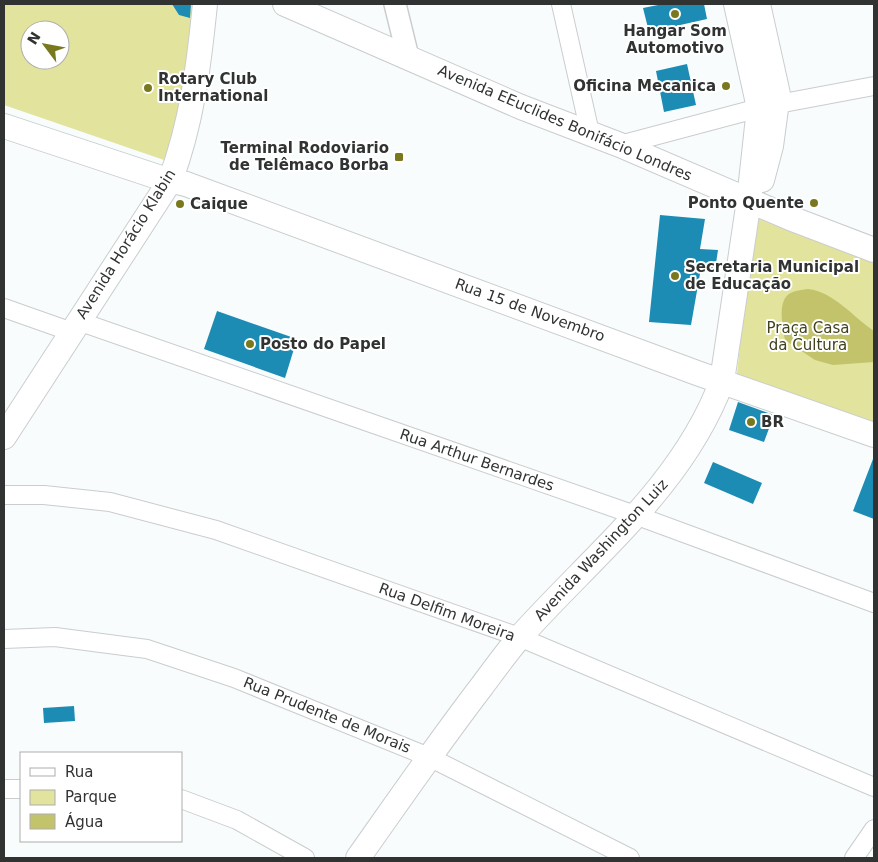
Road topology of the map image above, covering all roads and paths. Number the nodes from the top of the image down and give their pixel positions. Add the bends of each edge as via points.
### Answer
1 (205, 4) edge
2 (285, 4) edge
3 (396, 4) edge
4 (562, 4) edge
5 (736, 4) edge
6 (758, 4) edge
7 (408, 57) junction
8 (874, 86) edge
9 (768, 106) junction
10 (4, 126) edge
11 (590, 133) junction
12 (620, 145) junction
13 (178, 182) junction
14 (749, 200) junction
15 (874, 250) edge
16 (4, 308) edge
17 (75, 326) junction
18 (722, 381) junction
19 (874, 435) edge
20 (4, 437) edge
21 (4, 495) edge
22 (635, 514) junction
23 (874, 603) edge
24 (519, 637) junction
25 (4, 639) edge
26 (429, 757) junction
27 (874, 787) edge
28 (4, 789) edge
29 (20, 789) edge
30 (182, 799) edge
31 (874, 829) edge
32 (305, 858) edge
33 (358, 858) edge
34 (630, 858) edge
35 (854, 858) edge

1 - 13 main road, Avenida Horácio Klabin via 197,79
2 - 7 main road, Avenida EEuclides Bonifácio Londres
3 - 7 street
4 - 11 street
5 - 9 main road
6 - 9 main road via 777,87
7 - 11 main road, Avenida EEuclides Bonifácio Londres via 521,107
8 - 9 street
9 - 12 street
9 - 14 main road, Avenida Washington Luiz
10 - 13 main road, Rua 15 de Novembro
11 - 12 main road, Avenida EEuclides Bonifácio Londres
12 - 14 main road, Avenida EEuclides Bonifácio Londres
13 - 17 main road, Avenida Horácio Klabin
13 - 18 main road, Rua 15 de Novembro
14 - 15 main road, Avenida EEuclides Bonifácio Londres
14 - 18 main road, Avenida Washington Luiz
16 - 17 street, Rua Arthur Bernardes
17 - 20 main road, Avenida Horácio Klabin
17 - 22 street, Rua Arthur Bernardes
18 - 19 main road, Rua 15 de Novembro
18 - 22 main road, Avenida Washington Luiz via 701,429 667,479
21 - 24 street, Rua Delfim Moreira via 44,495 110,502 163,514
22 - 23 street, Rua Arthur Bernardes
22 - 24 main road, Avenida Washington Luiz
24 - 26 main road, Avenida Washington Luiz
24 - 27 street, Rua Delfim Moreira
25 - 26 street, Rua Prudente de Morais via 55,637 148,649 234,678
26 - 33 main road, Avenida Washington Luiz
26 - 34 street, Rua Prudente de Morais
28 - 29 street
30 - 32 street via 237,820
31 - 35 street

